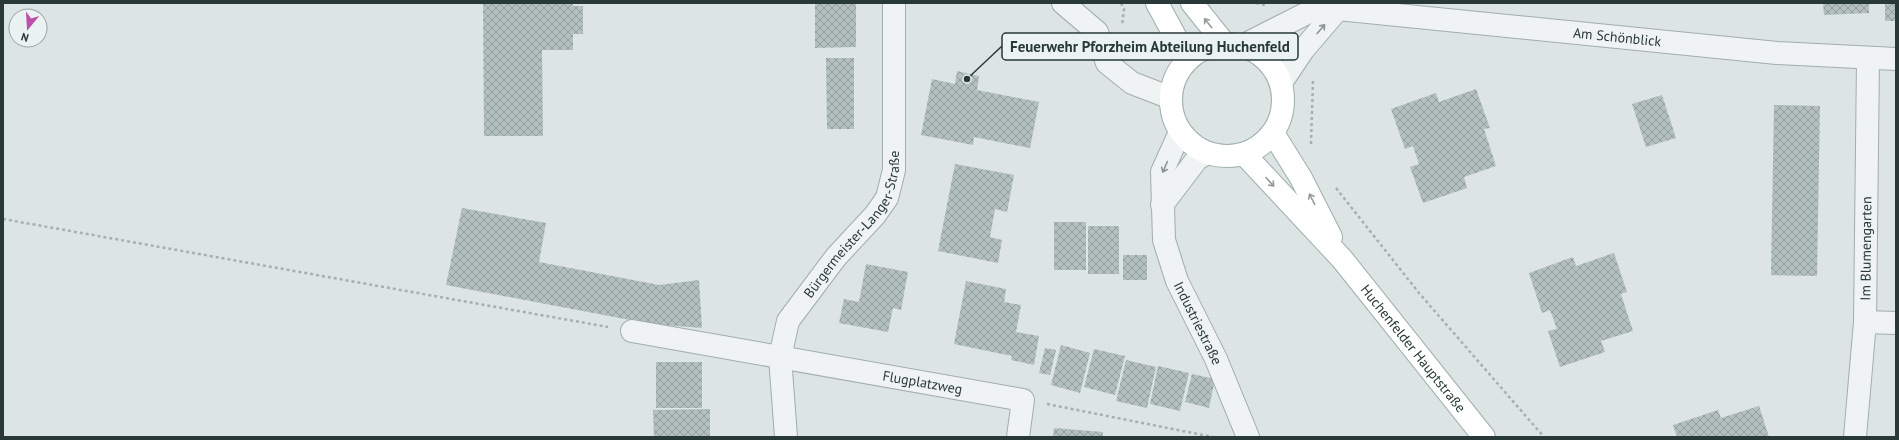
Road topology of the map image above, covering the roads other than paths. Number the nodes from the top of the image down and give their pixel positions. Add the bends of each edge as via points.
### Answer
1 (894, 3) edge
2 (1063, 3) edge
3 (1157, 3) edge
4 (1192, 3) edge
5 (1338, 9) junction
6 (1234, 44) junction
7 (1191, 56) junction
8 (1868, 59) junction
9 (1896, 59) edge
10 (1281, 83) junction
11 (1171, 98) junction
12 (1180, 132) junction
13 (1273, 133) junction
14 (1206, 154) junction
15 (1244, 154) junction
16 (1162, 205) junction
17 (1342, 259) junction
18 (1865, 322) junction
19 (1896, 323) edge
20 (632, 331) road end
21 (780, 357) junction
22 (786, 437) edge
23 (1018, 437) edge
24 (1248, 437) edge
25 (1484, 437) edge
26 (1855, 437) edge

1 - 21 street, Bürgermeister-Langer-Straße via 894,170 888,198 836,257 788,321
2 - 11 street via 1097,32 1107,63 1132,83
3 - 7 main road via 1176,38
6 -> 4 main road
5 - 6 street, Am Schönblick via 1313,10
5 - 8 street, Am Schönblick via 1770,53
10 -> 5 street via 1303,50
6 - 7 main road via 1205,48
6 - 10 main road via 1261,55 1273,67
7 - 11 main road via 1174,82
8 - 9 street, Am Schönblick
8 - 18 street, Im Blumengarten
10 - 13 main road via 1284,100 1281,118
11 - 12 main road via 1173,115
12 - 14 main road
12 -> 16 street, Industriestraße via 1162,172
13 - 15 main road via 1260,146
17 -> 13 main road, Huchenfelder Hauptstraße via 1301,178
14 - 15 main road
14 - 16 street via 1197,159
15 -> 17 main road, Huchenfelder Hauptstraße
16 - 24 street, Industriestraße via 1164,240 1177,281 1216,359
17 - 25 main road, Huchenfelder Hauptstraße
18 - 19 street
18 - 26 street, Im Blumengarten
20 - 21 street, Flugplatzweg
21 - 22 street, Bürgermeister-Langer-Straße
21 - 23 street, Flugplatzweg via 1023,400

